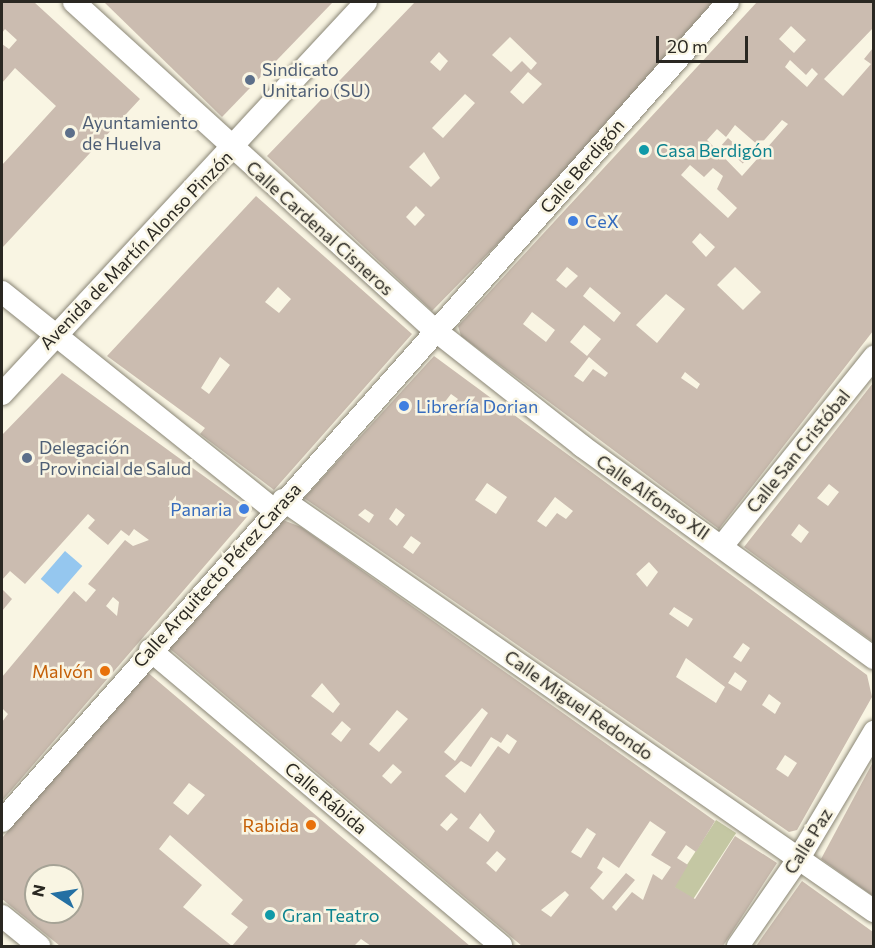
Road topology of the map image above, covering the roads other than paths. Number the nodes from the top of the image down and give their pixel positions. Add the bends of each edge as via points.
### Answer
1 (74, 2) edge
2 (366, 2) edge
3 (728, 2) edge
4 (233, 151) junction
5 (2, 292) edge
6 (436, 331) junction
7 (52, 337) junction
8 (873, 357) edge
9 (2, 394) edge
10 (278, 505) junction
11 (723, 546) junction
12 (150, 650) junction
13 (873, 658) edge
14 (873, 732) edge
15 (2, 821) edge
16 (799, 858) junction
17 (873, 911) edge
18 (2, 916) edge
19 (39, 946) edge
20 (501, 946) edge
21 (738, 946) edge

1 - 4 street, Calle Cardenal Cisneros
2 - 4 street, Avenida de Martín Alonso Pinzón via 237,135
3 - 6 street, Calle Berdigón
4 - 6 street, Calle Cardenal Cisneros
4 - 7 street, Avenida de Martín Alonso Pinzón
5 - 7 street, Calle Miguel Redondo
6 - 10 street, Calle Arquitecto Pérez Carasa
6 - 11 street, Calle Alfonso XII via 582,446
7 - 9 street, Avenida de Martín Alonso Pinzón
7 - 10 street, Calle Miguel Redondo
8 - 11 street, Calle San Cristóbal
10 - 12 street, Calle Arquitecto Pérez Carasa
10 - 16 street, Calle Miguel Redondo
11 - 13 street, Calle Alfonso XII
12 - 15 street, Calle Arquitecto Pérez Carasa
12 - 20 street, Calle Rábida
14 - 16 street, Calle Paz
16 - 17 street, Calle Miguel Redondo
16 - 21 street, Calle Paz
18 - 19 street

